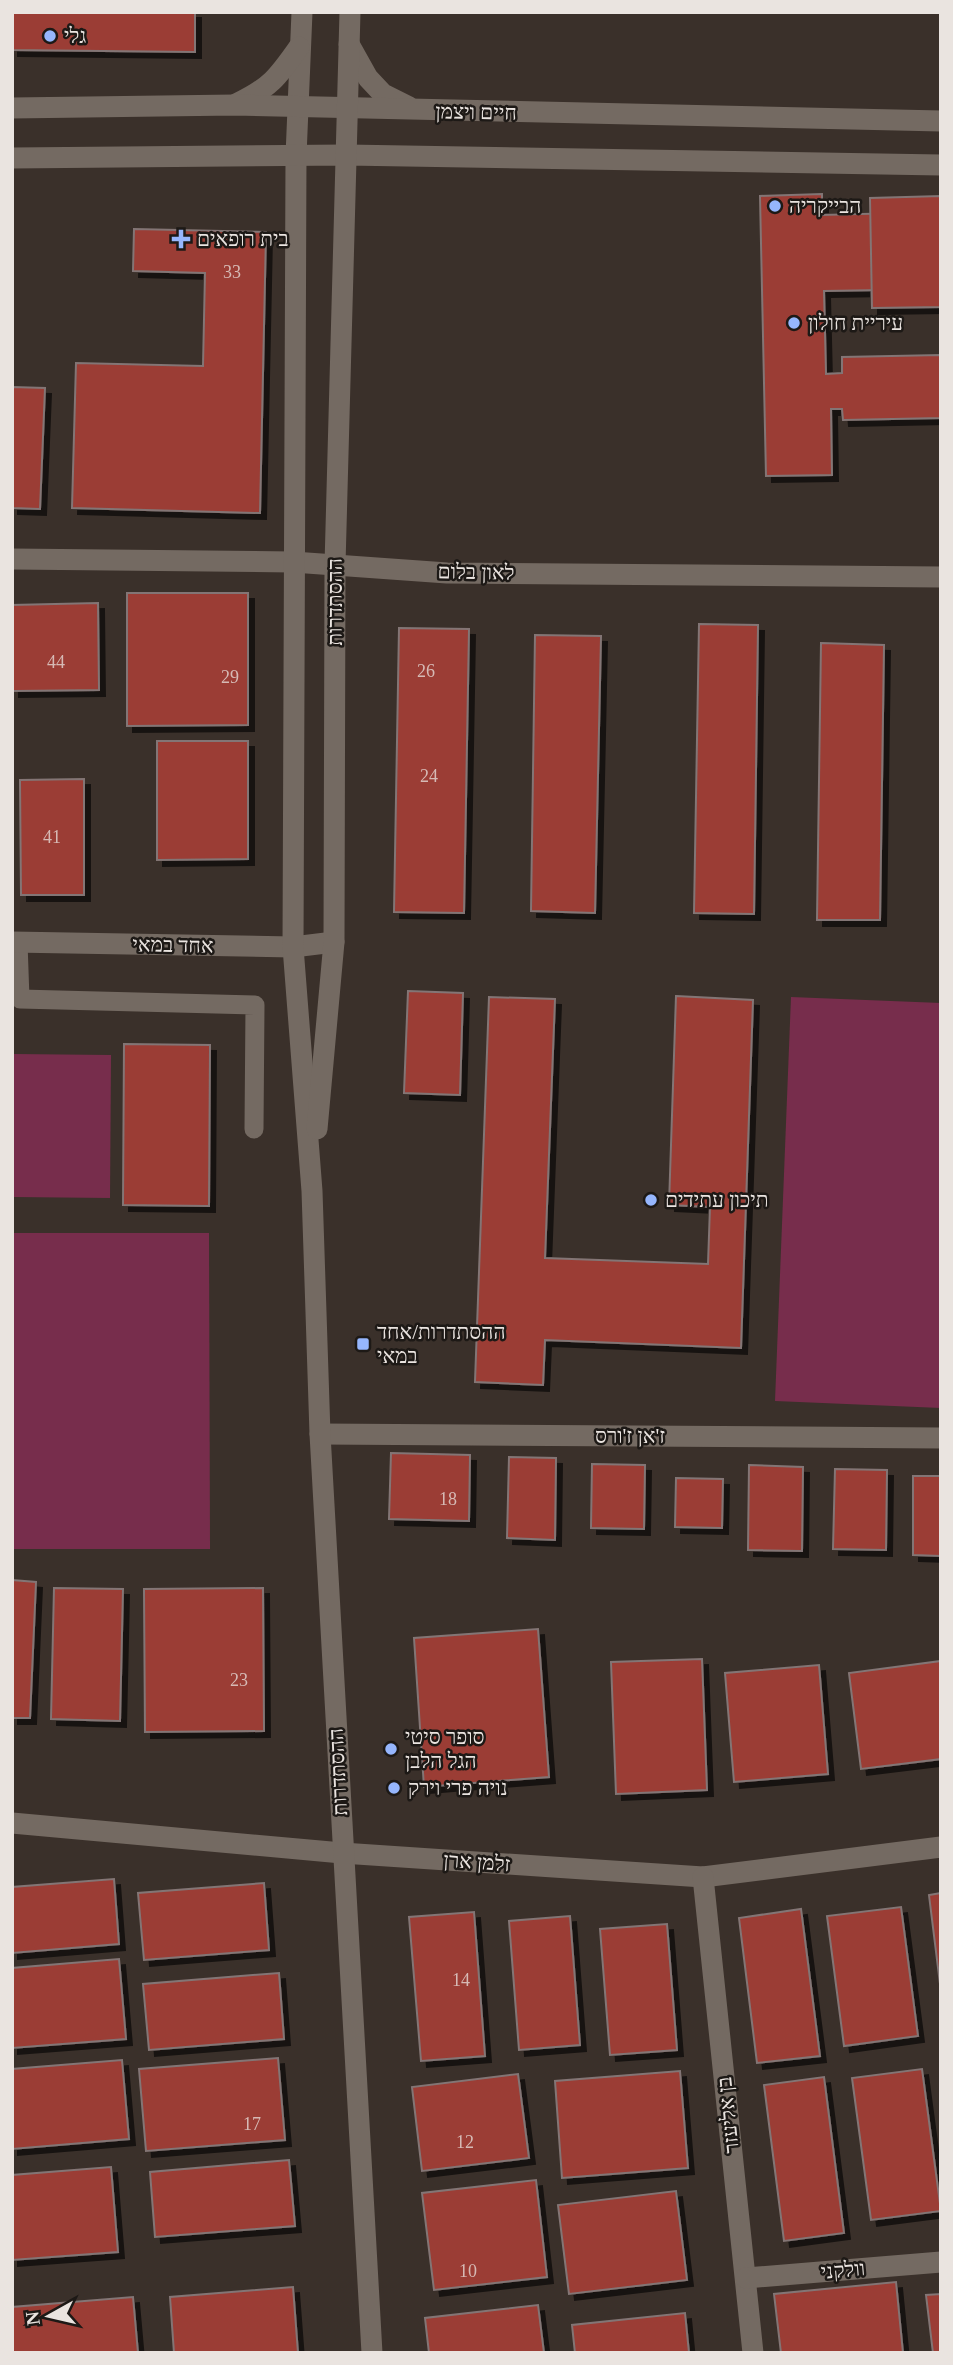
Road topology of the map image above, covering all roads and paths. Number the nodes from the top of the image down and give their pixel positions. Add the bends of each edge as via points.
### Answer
1 (302, 12) edge
2 (350, 12) edge
3 (349, 44) junction
4 (300, 45) junction
5 (235, 105) junction
6 (297, 106) junction
7 (12, 108) edge
8 (347, 109) junction
9 (417, 111) junction
10 (941, 121) edge
11 (347, 155) junction
12 (296, 156) junction
13 (12, 158) edge
14 (941, 164) edge
15 (12, 559) edge
16 (293, 562) junction
17 (335, 565) junction
18 (941, 577) edge
19 (15, 942) edge
20 (334, 942) junction
21 (293, 947) junction
22 (254, 1129) dead end
23 (312, 1191) junction
24 (320, 1434) junction
25 (941, 1438) edge
26 (12, 1823) edge
27 (941, 1847) edge
28 (342, 1853) junction
29 (703, 1877) junction
30 (941, 2262) edge
31 (746, 2278) junction
32 (372, 2353) edge
33 (753, 2353) edge

1 - 4 street, ההסתדרות
2 - 3 street, ההסתדרות
3 - 8 street, ההסתדרות
3 - 9 street via 383,94
4 - 5 street via 277,78
4 - 6 street, ההסתדרות
5 - 6 street, חיים ויצמן
5 - 7 street, חיים ויצמן
6 - 8 street, חיים ויצמן
6 - 12 street, ההסתדרות
8 - 9 street, חיים ויצמן
8 - 11 street, ההסתדרות
9 - 10 street, חיים ויצמן
11 - 12 street
11 - 14 street
11 - 17 street, ההסתדרות
12 - 13 street
12 - 16 street, ההסתדרות
15 - 16 street, לאון בלום
16 - 17 street, לאון בלום
16 - 21 street, ההסתדרות
17 - 18 street, לאון בלום via 447,573
17 - 20 street, ההסתדרות
19 - 21 street, אחד במאי
19 - 22 lane via 20,999 255,1005
20 - 21 street, אחד במאי
20 - 23 street, ההסתדרות
21 - 23 street, ההסתדרות
23 - 24 street, ההסתדרות
24 - 25 street, ז'אן ז'ורס
24 - 28 street, ההסתדרות
26 - 28 street, זלמן ארן
27 - 29 street, זלמן ארן
28 - 29 street, זלמן ארן
28 - 32 street, ההסתדרות
29 - 31 street, בן אליעזר
30 - 31 street, וולקני
31 - 33 street, בן אליעזר

